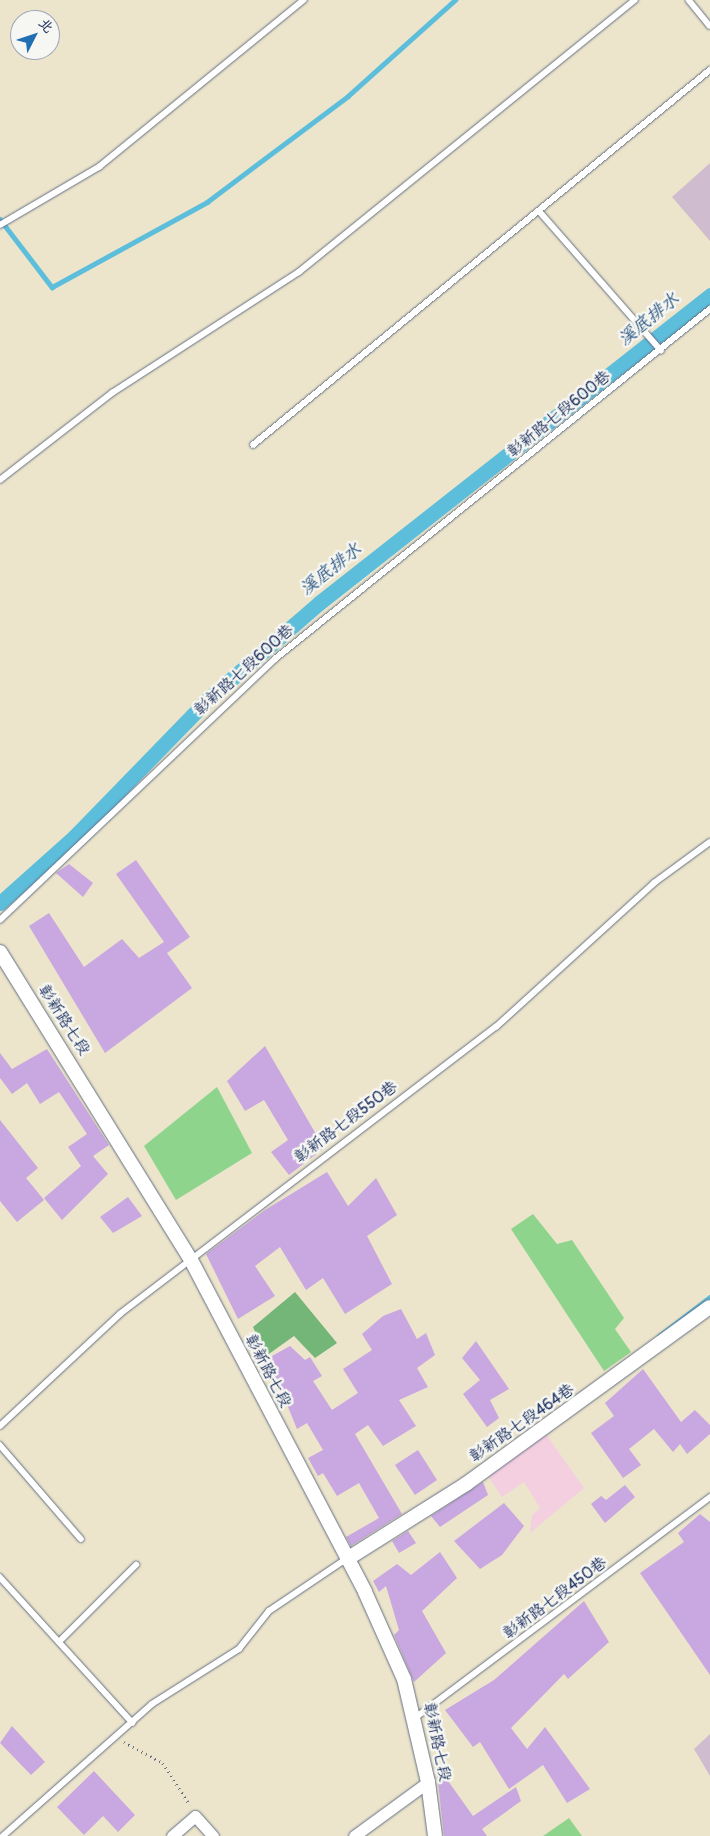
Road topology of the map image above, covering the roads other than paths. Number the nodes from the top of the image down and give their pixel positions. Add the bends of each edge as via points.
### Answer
1 (304, 0) edge
2 (635, 0) edge
3 (689, 0) edge
4 (709, 24) edge
5 (710, 70) edge
6 (540, 212) junction
7 (0, 226) edge
8 (710, 309) edge
9 (661, 350) junction
10 (254, 445) dead end
11 (0, 480) edge
12 (710, 842) edge
13 (0, 920) edge
14 (0, 952) edge
15 (191, 1260) junction
16 (710, 1307) edge
17 (0, 1426) edge
18 (0, 1445) edge
19 (710, 1497) edge
20 (81, 1539) dead end
21 (347, 1559) junction
22 (136, 1565) dead end
23 (0, 1576) edge
24 (59, 1642) junction
25 (415, 1718) junction
26 (133, 1723) junction
27 (428, 1782) junction
28 (3, 1836) edge
29 (172, 1836) edge
30 (213, 1836) edge
31 (354, 1836) edge
32 (435, 1836) edge

1 - 7 lane via 115,156
2 - 11 lane via 300,272 112,393
3 - 4 lane
5 - 6 lane
6 - 9 lane
6 - 10 lane
8 - 9 lane, 彰新路七段600巷
9 - 13 lane, 彰新路七段600巷 via 275,658
12 - 15 lane, 彰新路七段550巷 via 654,883 496,1027
14 - 15 street, 彰新路七段
15 - 17 lane, 彰新路七段550巷 via 120,1314
15 - 21 street, 彰新路七段
16 - 21 street, 彰新路七段464巷 via 482,1473
18 - 20 lane
19 - 25 lane, 彰新路七段450巷
21 - 25 street, 彰新路七段 via 404,1679
21 - 26 lane via 269,1611 239,1649 152,1704
22 - 24 lane
23 - 24 lane
24 - 26 lane
25 - 27 street, 彰新路七段
26 - 28 lane
27 - 31 street
27 - 32 street, 彰新路七段
29 - 30 street via 196,1816

